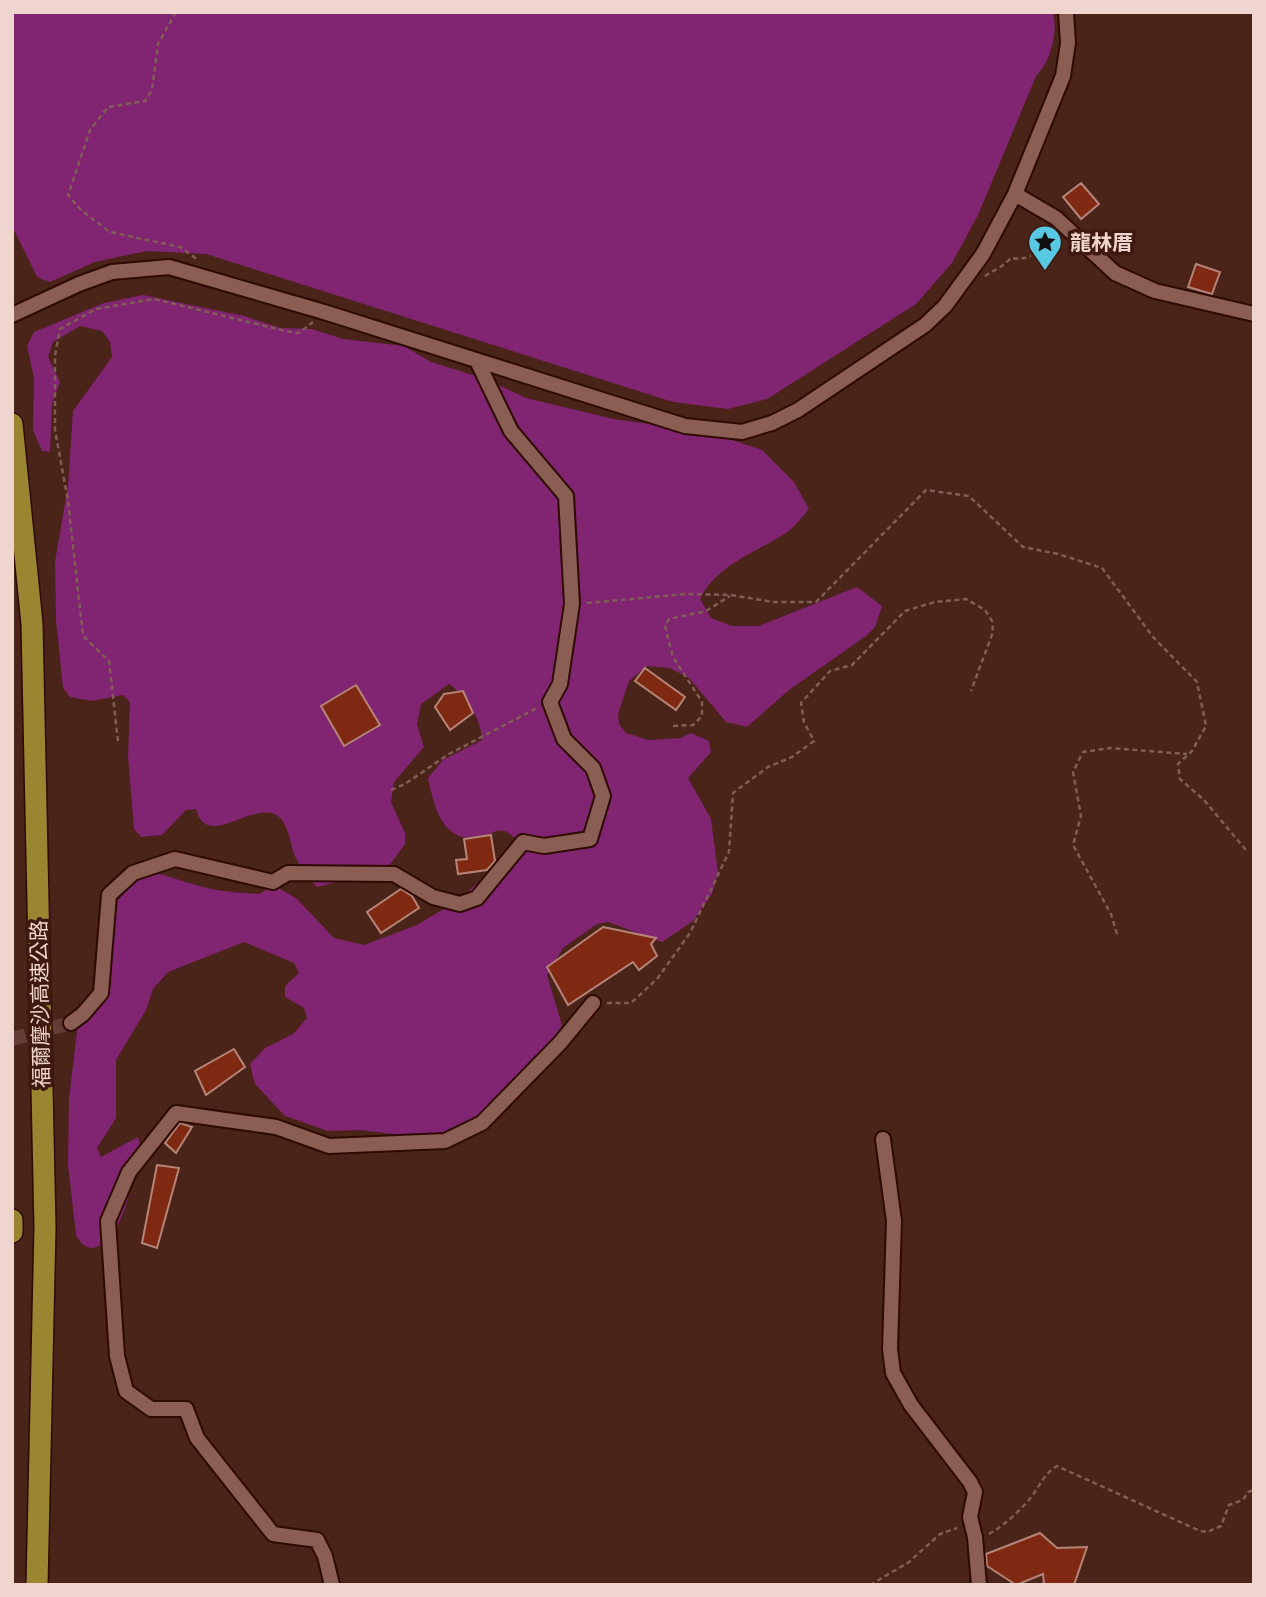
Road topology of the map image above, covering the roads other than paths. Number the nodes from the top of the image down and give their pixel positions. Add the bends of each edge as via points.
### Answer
1 (1066, 12) edge
2 (1015, 194) junction
3 (1254, 314) edge
4 (12, 315) edge
5 (477, 361) junction
6 (12, 424) edge
7 (593, 1003) road end
8 (71, 1023) tunnel mouth
9 (883, 1139) dead end
10 (12, 1220) edge
11 (12, 1232) edge
12 (37, 1585) edge
13 (332, 1585) edge
14 (979, 1585) edge

1 - 2 street via 1063,76
2 - 3 street via 1056,218 1115,273 1156,291
2 - 5 street via 983,254 925,325 798,411 772,423 742,432 685,426
4 - 5 street via 112,272 169,267
5 - 8 street via 511,431 566,496 572,604 560,684 550,702 564,739 593,768 603,796 590,839 544,846 523,842 477,898 460,904 433,897 394,874 288,873 273,882 176,859 133,873 109,895 101,993
6 - 12 highway, 福爾摩沙高速公路 via 32,624 44,1172
7 - 13 street via 561,1043 482,1123 444,1141 329,1146 276,1127 176,1113 129,1172 108,1221 117,1356 126,1391 150,1409 186,1409 197,1438 273,1534 317,1540
9 - 14 street via 894,1221 893,1373 975,1492 970,1517
10 - 11 highway

